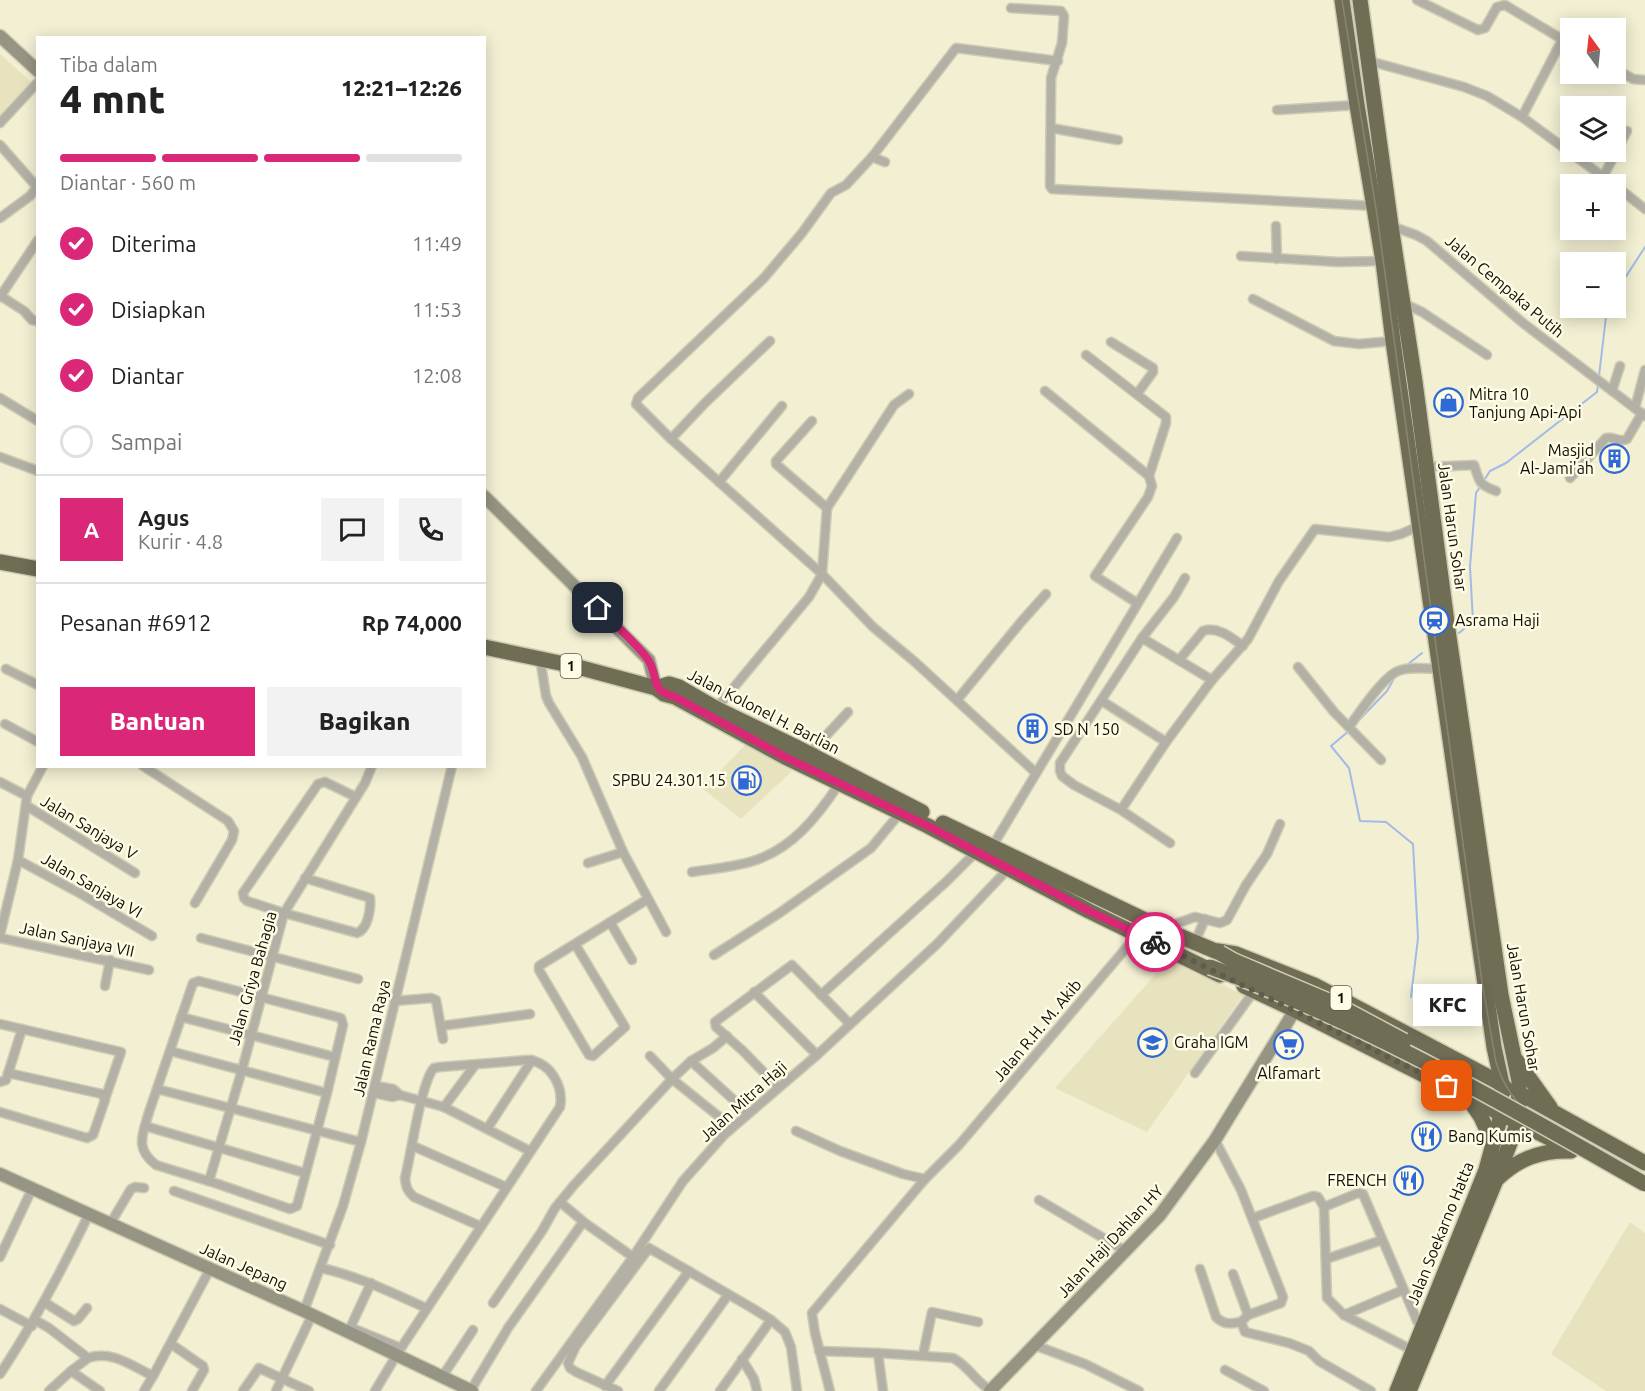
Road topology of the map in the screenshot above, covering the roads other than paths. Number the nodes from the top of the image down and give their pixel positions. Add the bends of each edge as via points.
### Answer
1 (1342, 0) edge
2 (1360, 0) edge
3 (1417, 0) edge
4 (1011, 8) dead end
5 (0, 36) edge
6 (1560, 39) edge
7 (1560, 44) edge
8 (1058, 60) junction
9 (1369, 61) junction
10 (36, 69) edge
11 (1626, 75) edge
12 (1643, 80) edge
13 (36, 84) edge
14 (1357, 105) junction
15 (1277, 110) dead end
16 (1522, 117) junction
17 (0, 123) edge
18 (1052, 128) junction
19 (1627, 131) dead end
20 (1118, 141) dead end
21 (0, 145) edge
22 (872, 157) junction
23 (885, 162) dead end
24 (1599, 174) edge
25 (1605, 174) edge
26 (36, 186) edge
27 (36, 188) edge
28 (1626, 194) edge
29 (1375, 206) junction
30 (1645, 209) edge
31 (0, 219) edge
32 (1275, 226) dead end
33 (1391, 226) junction
34 (36, 243) edge
35 (1241, 256) dead end
36 (1277, 259) junction
37 (1383, 261) junction
38 (1, 297) edge
39 (1253, 299) dead end
40 (1404, 303) junction
41 (36, 321) edge
42 (770, 341) dead end
43 (1393, 341) junction
44 (1111, 342) dead end
45 (1086, 355) dead end
46 (1487, 355) dead end
47 (1620, 366) dead end
48 (1645, 370) edge
49 (1609, 389) junction
50 (1045, 391) dead end
51 (909, 394) dead end
52 (1137, 394) junction
53 (0, 398) edge
54 (782, 406) dead end
55 (1641, 412) edge
56 (36, 420) edge
57 (812, 421) dead end
58 (671, 439) junction
59 (0, 458) edge
60 (1427, 467) junction
61 (36, 470) edge
62 (1149, 476) junction
63 (1570, 478) dead end
64 (719, 482) junction
65 (1496, 491) dead end
66 (486, 498) edge
67 (827, 508) junction
68 (1419, 526) junction
69 (1177, 538) dead end
70 (0, 562) edge
71 (36, 569) edge
72 (822, 574) junction
73 (1185, 578) dead end
74 (1046, 594) dead end
75 (1137, 603) junction
76 (1142, 638) junction
77 (1243, 646) junction
78 (486, 647) edge
79 (540, 658) junction
80 (1179, 660) junction
81 (1298, 667) dead end
82 (6, 669) dead end
83 (1440, 669) junction
84 (1212, 680) junction
85 (36, 684) edge
86 (656, 688) junction
87 (957, 700) junction
88 (1102, 701) junction
89 (848, 712) dead end
90 (713, 713) junction
91 (1454, 721) junction
92 (5, 723) dead end
93 (1350, 728) junction
94 (745, 729) junction
95 (36, 741) edge
96 (1166, 742) junction
97 (809, 754) junction
98 (1381, 760) dead end
99 (42, 768) edge
100 (146, 768) edge
101 (371, 768) edge
102 (452, 768) edge
103 (1036, 772) junction
104 (0, 782) edge
105 (839, 784) junction
106 (27, 796) junction
107 (356, 797) junction
108 (27, 806) junction
109 (1120, 810) junction
110 (900, 813) junction
111 (1280, 824) dead end
112 (1170, 843) dead end
113 (992, 847) junction
114 (622, 852) junction
115 (976, 852) junction
116 (18, 860) junction
117 (588, 863) dead end
118 (1009, 868) junction
119 (692, 872) dead end
120 (135, 873) dead end
121 (305, 878) junction
122 (648, 899) junction
123 (195, 903) dead end
124 (284, 913) junction
125 (1205, 919) junction
126 (610, 922) junction
127 (666, 932) dead end
128 (1170, 932) junction
129 (1138, 934) junction
130 (152, 936) dead end
131 (0, 937) edge
132 (201, 938) dead end
133 (1195, 942) junction
134 (575, 944) junction
135 (1219, 952) junction
136 (714, 955) dead end
137 (272, 956) junction
138 (110, 960) junction
139 (632, 960) dead end
140 (1209, 967) junction
141 (148, 970) dead end
142 (358, 979) dead end
143 (105, 986) dead end
144 (1254, 991) junction
145 (754, 992) junction
146 (821, 995) junction
147 (260, 999) junction
148 (394, 1001) junction
149 (1295, 1010) junction
150 (530, 1014) dead end
151 (181, 1017) junction
152 (0, 1024) edge
153 (850, 1024) junction
154 (441, 1026) junction
155 (22, 1029) junction
156 (250, 1034) junction
157 (727, 1036) junction
158 (442, 1039) dead end
159 (1494, 1047) junction
160 (170, 1051) junction
161 (1512, 1054) junction
162 (817, 1055) junction
163 (650, 1056) dead end
164 (335, 1057) junction
165 (532, 1060) junction
166 (692, 1061) junction
167 (1463, 1064) junction
168 (475, 1065) junction
169 (242, 1070) junction
170 (9, 1073) junction
171 (1195, 1073) dead end
172 (672, 1079) junction
173 (0, 1082) edge
174 (1502, 1084) junction
175 (1447, 1086) junction
176 (778, 1087) junction
177 (157, 1089) junction
178 (375, 1089) junction
179 (327, 1093) junction
180 (1515, 1096) junction
181 (1468, 1098) junction
182 (105, 1100) junction
183 (422, 1100) junction
184 (444, 1107) junction
185 (230, 1108) junction
186 (1553, 1110) junction
187 (0, 1112) edge
188 (748, 1113) junction
189 (1501, 1114) junction
190 (1518, 1122) junction
191 (145, 1126) junction
192 (732, 1127) junction
193 (317, 1130) junction
194 (487, 1130) junction
195 (796, 1131) dead end
196 (1540, 1133) junction
197 (1215, 1140) junction
198 (361, 1142) junction
199 (1493, 1143) junction
200 (413, 1146) junction
201 (219, 1147) junction
202 (530, 1151) junction
203 (1574, 1151) junction
204 (1645, 1163) edge
205 (1645, 1172) edge
206 (305, 1173) junction
207 (0, 1174) edge
208 (925, 1179) junction
209 (1496, 1180) junction
210 (209, 1181) junction
211 (1645, 1184) edge
212 (506, 1187) junction
213 (144, 1188) dead end
214 (32, 1189) junction
215 (174, 1191) dead end
216 (1645, 1192) edge
217 (1039, 1200) dead end
218 (560, 1202) junction
219 (1324, 1207) junction
220 (89, 1214) junction
221 (1253, 1218) junction
222 (583, 1221) junction
223 (110, 1224) junction
224 (480, 1226) junction
225 (1382, 1240) junction
226 (330, 1245) junction
227 (1127, 1252) junction
228 (0, 1257) edge
229 (633, 1257) junction
230 (1326, 1259) junction
231 (323, 1265) junction
232 (210, 1269) junction
233 (1200, 1269) dead end
234 (689, 1271) junction
235 (1233, 1274) dead end
236 (371, 1283) junction
237 (1403, 1290) junction
238 (728, 1295) junction
239 (44, 1302) junction
240 (493, 1303) dead end
241 (87, 1308) dead end
242 (426, 1308) junction
243 (0, 1309) edge
244 (308, 1313) junction
245 (1248, 1315) junction
246 (1344, 1315) junction
247 (771, 1320) junction
248 (978, 1322) dead end
249 (1241, 1322) junction
250 (33, 1323) junction
251 (473, 1330) dead end
252 (1421, 1330) junction
253 (171, 1344) junction
254 (1034, 1345) junction
255 (819, 1351) junction
256 (1414, 1351) junction
257 (878, 1353) junction
258 (922, 1355) junction
259 (396, 1356) junction
260 (88, 1358) junction
261 (742, 1359) junction
262 (1225, 1370) dead end
263 (71, 1371) junction
264 (0, 1374) edge
265 (153, 1376) junction
266 (442, 1377) junction
267 (282, 1379) junction
268 (605, 1386) junction
269 (466, 1390) edge
270 (49, 1391) edge
271 (100, 1391) edge
272 (144, 1391) edge
273 (192, 1391) edge
274 (243, 1391) edge
275 (276, 1391) edge
276 (309, 1391) edge
277 (375, 1391) edge
278 (536, 1391) edge
279 (618, 1391) edge
280 (659, 1391) edge
281 (720, 1391) edge
282 (757, 1391) edge
283 (796, 1391) edge
284 (830, 1391) edge
285 (883, 1391) edge
286 (991, 1391) edge
287 (1139, 1391) edge
288 (1264, 1391) edge
289 (1371, 1391) edge
290 (1397, 1391) edge
291 (1408, 1391) edge

1 - 14 highway, Jalan Harun Sohar
2 - 9 highway, Jalan Harun Sohar
3 - 6 street via 1478,30 1485,28 1497,7 1505,5
4 - 8 street via 1063,13
5 - 10 street
7 - 16 street
8 - 18 street via 1051,78
8 - 22 street via 956,48
9 - 16 street via 1476,91
9 - 33 highway, Jalan Harun Sohar
11 - 12 street
13 - 17 street
14 - 15 street
14 - 29 highway, Jalan Harun Sohar
16 - 24 street
18 - 20 street
18 - 29 street via 1050,186 1054,189
19 - 25 street
21 - 26 street
22 - 23 street
22 - 58 street via 846,184 831,193 764,278 638,398 637,406
27 - 31 street
28 - 30 street
29 - 37 highway, Jalan Harun Sohar
32 - 36 street
33 - 40 highway, Jalan Harun Sohar
33 - 49 street, Jalan Cempaka Putih via 1427,241 1523,323
34 - 38 street
35 - 36 street
36 - 37 street
37 - 43 highway, Jalan Harun Sohar
38 - 41 street
39 - 43 street via 1334,341
40 - 46 street
40 - 60 highway, Jalan Harun Sohar
42 - 58 street
43 - 68 highway, Jalan Harun Sohar
44 - 52 street via 1153,368
45 - 52 street
47 - 49 street
48 - 55 street
49 - 55 street
50 - 62 street
51 - 67 street via 894,405
52 - 62 street via 1167,418
53 - 56 street
54 - 64 street
55 - 63 street via 1627,439 1606,438
57 - 67 street via 776,464
58 - 64 street
59 - 61 street
60 - 65 street via 1474,465 1482,485
60 - 91 highway, Jalan Harun Sohar
62 - 75 street via 1152,486 1148,497 1095,576
64 - 72 street
66 - 86 street via 649,660
67 - 72 street
68 - 77 street via 1389,537 1315,530 1279,581
68 - 83 highway, Jalan Harun Sohar
69 - 75 street
70 - 71 highway
72 - 87 street via 873,627
72 - 90 street via 809,597
73 - 76 street
74 - 87 street
75 - 103 street
76 - 80 street
76 - 88 street
77 - 80 street via 1217,630 1208,629
77 - 84 street
78 - 79 highway, 1
79 - 86 highway, 1
79 - 114 street via 546,696 587,766
80 - 84 street
81 - 93 street
82 - 85 street
83 - 91 highway, Jalan Harun Sohar
83 - 93 street via 1400,670 1366,703
84 - 96 street
86 - 90 highway, Jalan Kolonel H. Barlian / 1 via 669,684 679,687
87 - 103 street
88 - 96 street
88 - 109 street via 1060,763 1060,771 1074,785
89 - 97 street
90 - 94 highway, Jalan Kolonel H. Barlian / 1
91 - 159 highway, Jalan Harun Sohar
91 - 161 highway, Jalan Harun Sohar
92 - 95 street
93 - 98 street
94 - 97 highway, Jalan Kolonel H. Barlian / 1
94 - 105 highway, Jalan Kolonel H. Barlian / 1
96 - 109 street
97 - 113 highway, Jalan Kolonel H. Barlian / 1
99 - 106 street
100 - 123 street via 228,821 234,831
101 - 107 street, Jalan Griya Bahagia
102 - 148 street, Jalan Rama Raya
103 - 113 street
104 - 106 street
105 - 110 highway, Jalan Kolonel H. Barlian / 1
105 - 119 street via 813,819 780,849 754,861
106 - 108 street
107 - 121 street, Jalan Griya Bahagia
107 - 124 street via 326,782 318,784 243,893 247,901
108 - 116 street
108 - 120 street, Jalan Sanjaya V
109 - 112 street
110 - 115 highway, Jalan Kolonel H. Barlian / 1
110 - 136 street via 872,848
111 - 125 street via 1267,854 1227,920 1221,923
113 - 128 highway, Jalan Kolonel H. Barlian / 1
114 - 117 street
114 - 122 street
115 - 118 highway, Jalan Kolonel H. Barlian / 1
115 - 146 street
116 - 130 street, Jalan Sanjaya VI
116 - 131 street
118 - 129 highway, Jalan Kolonel H. Barlian / 1
118 - 153 street, Jalan Mitra Haji via 937,944
121 - 124 street, Jalan Griya Bahagia
121 - 124 street via 368,897 371,904 365,928 357,933
122 - 126 street
122 - 127 street
124 - 137 street, Jalan Griya Bahagia
125 - 128 street via 1181,921
125 - 133 street
126 - 134 street
126 - 139 street
128 - 133 highway, Jalan Kolonel H. Barlian / 1
129 - 140 highway, Jalan Kolonel H. Barlian / 1
129 - 208 street, Jalan R.H. M. Akib via 959,1145
131 - 138 street, Jalan Sanjaya VII
132 - 137 street
133 - 135 highway, Jalan Kolonel H. Barlian / 1
134 - 134 street via 539,966 539,970 593,1056 625,1028
135 - 167 highway, 1 via 1236,954 1314,985
135 - 205 highway, 1, bridge via 1333,1003
137 - 142 street
137 - 147 street, Jalan Griya Bahagia
138 - 141 street, Jalan Sanjaya VII
138 - 143 street
140 - 144 highway, 1
140 - 211 highway, 1, bridge via 1334,1017 1523,1115
144 - 149 highway, 1
144 - 171 street
145 - 146 street via 792,965
145 - 157 street via 715,1022
145 - 162 street
146 - 153 street
147 - 151 street via 197,982 193,983
147 - 156 street, Jalan Griya Bahagia
147 - 164 street via 341,1018 343,1026
148 - 154 street via 436,1000
148 - 178 street, Jalan Rama Raya
149 - 175 highway, 1
149 - 197 street, Jalan Haji Dahlan HY
150 - 154 street
151 - 156 street
151 - 160 street
152 - 155 street
153 - 162 street, Jalan Mitra Haji
154 - 158 street
155 - 170 street
155 - 182 street via 121,1052
156 - 164 street
156 - 169 street, Jalan Griya Bahagia
157 - 166 street
157 - 176 street
159 - 167 highway via 1485,1062
159 - 174 highway, Jalan Harun Sohar
160 - 169 street
160 - 177 street
161 - 180 highway, Jalan Harun Sohar via 1519,1081
161 - 186 highway
162 - 176 street, Jalan Mitra Haji
163 - 172 street
164 - 179 street
165 - 168 street
165 - 194 street
165 - 202 street via 550,1070 562,1098
166 - 172 street
166 - 188 street
167 - 174 highway, 1
167 - 175 highway
168 - 183 street via 434,1068
168 - 184 street
169 - 179 street
169 - 185 street, Jalan Griya Bahagia
170 - 173 street
170 - 182 street via 102,1094
172 - 192 street
172 - 218 street
174 - 180 highway
174 - 189 highway, Jalan Soekarno Hatta
175 - 181 highway, 1
176 - 188 street, Jalan Mitra Haji
177 - 185 street
177 - 191 street
178 - 183 street via 393,1089 400,1095
178 - 198 street, Jalan Rama Raya
179 - 193 street
180 - 186 highway
180 - 189 highway
180 - 190 highway, Jalan Soekarno Hatta
181 - 189 highway, 1
181 - 199 highway
182 - 187 street via 93,1135 87,1138
183 - 184 street
183 - 200 street
184 - 194 street
185 - 193 street
185 - 201 street, Jalan Griya Bahagia
186 - 196 highway via 1541,1117
186 - 204 highway
188 - 192 street, Jalan Mitra Haji
189 - 190 highway
189 - 199 highway, Jalan Soekarno Hatta
190 - 196 highway
190 - 209 highway, Jalan Soekarno Hatta
191 - 201 street
191 - 210 street via 141,1143 151,1161
192 - 229 street, Jalan Mitra Haji via 683,1181
193 - 198 street
193 - 206 street
194 - 202 street
195 - 208 street via 840,1151
196 - 203 highway
197 - 221 street
197 - 227 street, Jalan Haji Dahlan HY via 1160,1215
198 - 226 street, Jalan Rama Raya
199 - 252 highway, Jalan Soekarno Hatta via 1486,1170
200 - 212 street
200 - 224 street via 405,1178 407,1191
201 - 206 street
201 - 210 street, Jalan Griya Bahagia
202 - 212 street
203 - 209 highway via 1532,1155
203 - 216 highway
206 - 210 street via 297,1206 290,1209
207 - 214 street, Jalan Jepang
208 - 255 street, Jalan R.H. M. Akib via 812,1313
209 - 291 highway, Jalan Soekarno Hatta
212 - 224 street
213 - 223 street via 131,1189
214 - 220 street, Jalan Jepang
214 - 228 street
215 - 226 street
217 - 227 street
218 - 222 street
218 - 240 street
219 - 221 street via 1313,1196
219 - 225 street via 1363,1194
219 - 230 street
220 - 223 street, Jalan Jepang
220 - 239 street
221 - 245 street via 1283,1297 1281,1303
222 - 229 street
222 - 269 street
223 - 232 street, Jalan Jepang
224 - 242 street
225 - 230 street
225 - 237 street
226 - 231 street, Jalan Rama Raya
227 - 254 street, Jalan Haji Dahlan HY
229 - 278 street, Jalan Mitra Haji
230 - 246 street via 1327,1298
231 - 236 street
231 - 244 street, Jalan Rama Raya
232 - 244 street, Jalan Jepang
232 - 253 street
233 - 249 street via 1216,1317 1227,1324
234 - 238 street
234 - 268 street
234 - 268 street via 653,1248 639,1259 569,1358 570,1368
235 - 245 street
236 - 242 street
236 - 242 street via 351,1322 352,1328 401,1348
237 - 246 street
237 - 252 street
238 - 247 street
238 - 280 street
239 - 241 street via 75,1321
239 - 250 street
243 - 250 street
244 - 259 street, Jalan Jepang
244 - 267 street, Jalan Rama Raya
245 - 249 street
246 - 256 street
247 - 261 street
247 - 283 street via 784,1332 791,1347
248 - 258 street via 932,1312
249 - 289 street via 1245,1332 1309,1351
250 - 260 street via 49,1328
250 - 264 street
251 - 266 street
252 - 256 highway, Jalan Soekarno Hatta
253 - 265 street
253 - 273 street via 203,1366
254 - 286 street, Jalan Haji Dahlan HY
254 - 287 street via 1085,1364
255 - 257 street
255 - 284 street
256 - 290 highway, Jalan Soekarno Hatta
257 - 258 street
257 - 285 street
258 - 286 street via 963,1363
259 - 266 street, Jalan Jepang
259 - 277 street
260 - 263 street
260 - 265 street via 104,1354
261 - 281 street
261 - 282 street
262 - 288 street
263 - 270 street
263 - 271 street
265 - 272 street
266 - 269 street, Jalan Jepang
267 - 274 street via 259,1368
267 - 275 street, Jalan Rama Raya
267 - 276 street
268 - 279 street

